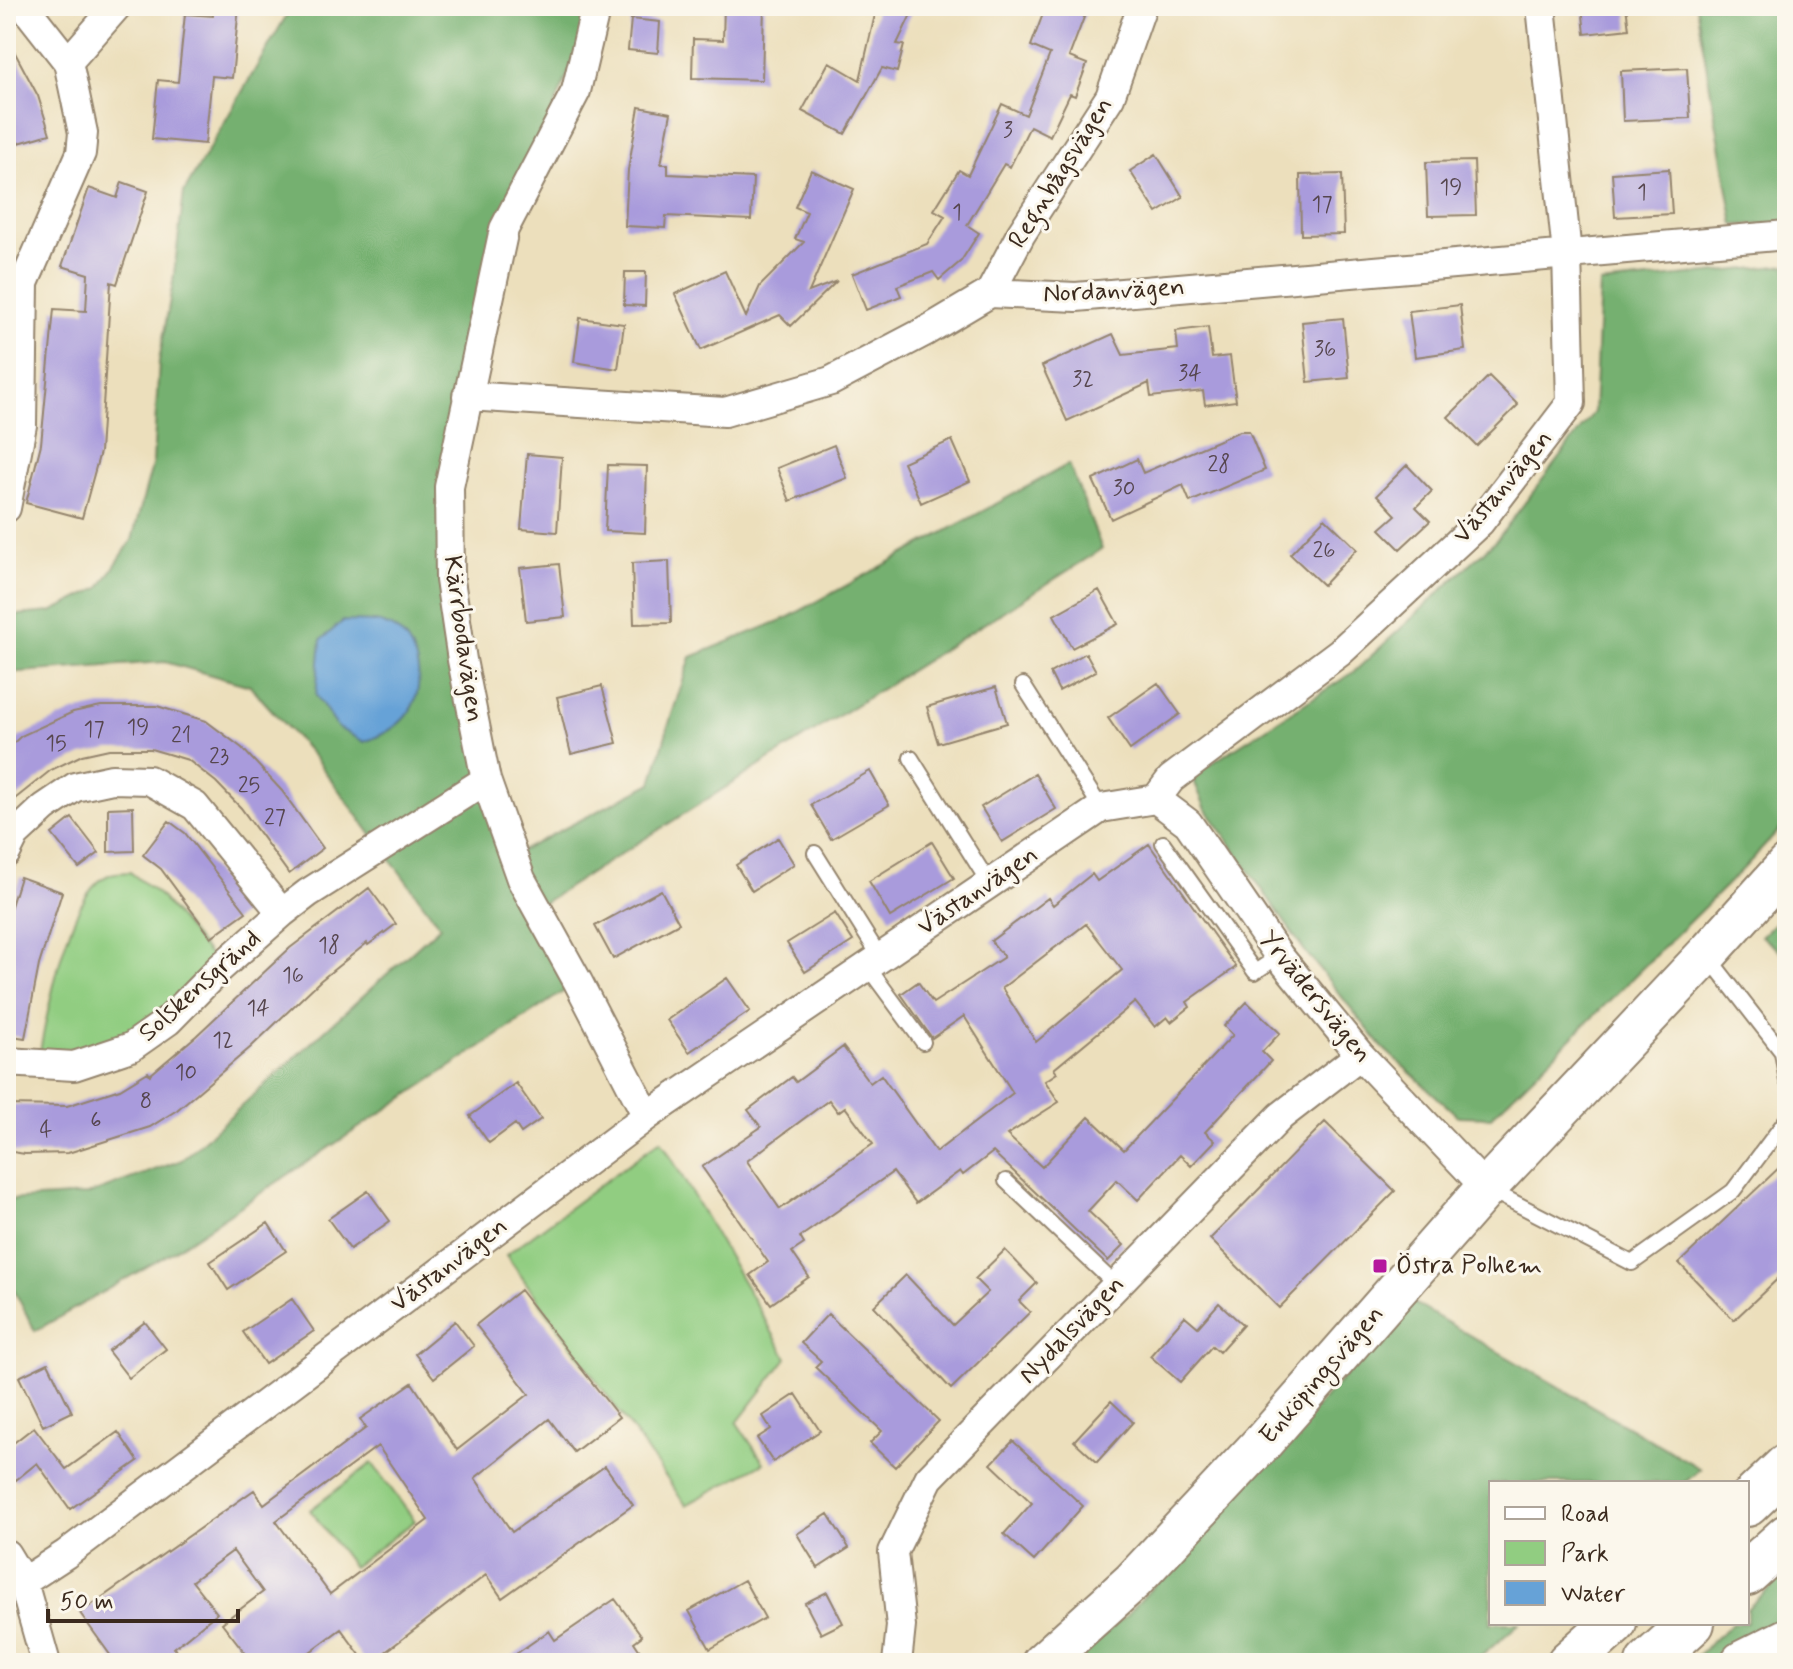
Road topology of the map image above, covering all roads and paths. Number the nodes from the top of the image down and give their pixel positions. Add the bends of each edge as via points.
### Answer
1 (24, 6) edge
2 (117, 6) edge
3 (596, 6) edge
4 (1142, 6) edge
5 (1541, 6) edge
6 (68, 62) junction
7 (1787, 235) edge
8 (1567, 254) junction
9 (990, 293) junction
10 (467, 396) junction
11 (6, 508) edge
12 (1023, 685) dead end
13 (911, 758) dead end
14 (486, 780) junction
15 (1156, 799) junction
16 (1101, 808) junction
17 (1163, 843) dead end
18 (6, 853) edge
19 (815, 853) dead end
20 (1787, 865) edge
21 (989, 883) junction
22 (282, 913) junction
23 (1707, 954) junction
24 (1279, 956) junction
25 (874, 962) junction
26 (923, 1042) dead end
27 (1360, 1055) junction
28 (6, 1062) edge
29 (1787, 1081) edge
30 (647, 1116) junction
31 (1787, 1119) edge
32 (1006, 1181) dead end
33 (1486, 1188) junction
34 (1116, 1285) junction
35 (1787, 1466) edge
36 (1749, 1502) edge
37 (1787, 1537) edge
38 (6, 1554) edge
39 (1749, 1571) edge
40 (23, 1582) junction
41 (1612, 1625) edge
42 (1690, 1625) edge
43 (1787, 1641) edge
44 (46, 1663) edge
45 (897, 1663) edge
46 (1042, 1663) edge
47 (1569, 1663) edge
48 (1648, 1663) edge
49 (1743, 1663) edge

1 - 6 street
2 - 6 street
3 - 10 street, Kärrbodavägen via 576,91 504,229
4 - 9 street, Regnbågsvägen via 1110,97 1021,234
5 - 8 street, Västanvägen
6 - 11 street via 83,133 81,153 24,283 22,425
7 - 8 street, Nordanvägen
8 - 9 street, Nordanvägen via 1076,297
8 - 15 street, Västanvägen via 1571,403 1480,522 1340,652 1171,779
9 - 10 street via 831,381 725,412
10 - 14 street, Kärrbodavägen via 449,487 450,580
12 - 16 lane
13 - 21 lane
14 - 22 street, Solskensgränd
14 - 30 street, Kärrbodavägen via 521,879
15 - 16 street, Västanvägen
15 - 24 street, Yrvädersvägen via 1188,823
16 - 21 street, Västanvägen
17 - 24 lane via 1255,972
18 - 22 street via 15,835 75,787 112,779 149,780 195,806
19 - 25 lane
20 - 23 street, Enköpingsvägen
21 - 25 street, Västanvägen
22 - 28 street, Solskensgränd via 168,1021 131,1047 74,1066
23 - 29 lane via 1782,1052
23 - 33 street, Enköpingsvägen
24 - 27 street, Yrvädersvägen
25 - 26 lane
25 - 30 street, Västanvägen
27 - 33 street, Yrvädersvägen
27 - 34 street, Nydalsvägen via 1281,1116
30 - 40 street, Västanvägen
31 - 33 lane via 1733,1191 1632,1263
32 - 34 lane
33 - 46 street, Enköpingsvägen via 1252,1454 1133,1581
34 - 45 street, Nydalsvägen via 929,1478 893,1552 901,1626
35 - 36 highway
37 - 39 highway
38 - 40 street
40 - 44 street
41 - 47 highway
42 - 48 highway
43 - 49 highway

